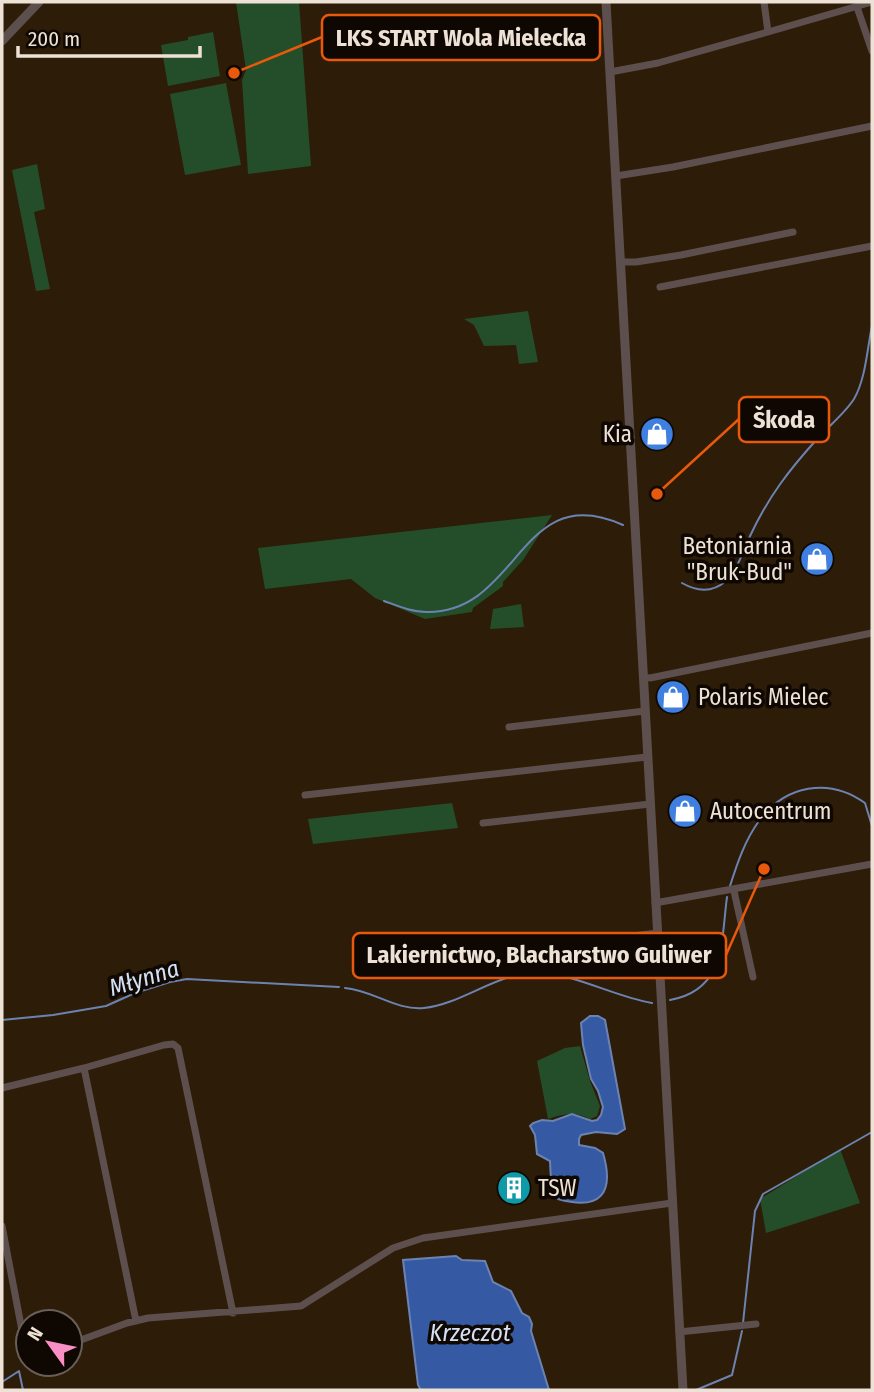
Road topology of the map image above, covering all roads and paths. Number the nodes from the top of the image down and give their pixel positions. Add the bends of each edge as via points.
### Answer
1 (39, 2) edge
2 (606, 2) edge
3 (764, 2) edge
4 (872, 2) edge
5 (857, 7) junction
6 (768, 32) junction
7 (2, 41) edge
8 (872, 51) edge
9 (610, 72) junction
10 (872, 126) edge
11 (615, 176) junction
12 (793, 232) dead end
13 (872, 246) edge
14 (621, 262) junction
15 (660, 287) dead end
16 (872, 634) edge
17 (643, 677) junction
18 (645, 711) junction
19 (509, 727) dead end
20 (647, 757) junction
21 (305, 795) dead end
22 (650, 804) junction
23 (483, 823) dead end
24 (872, 864) edge
25 (734, 891) junction
26 (655, 903) junction
27 (657, 933) junction
28 (368, 969) dead end
29 (753, 978) dead end
30 (85, 1068) junction
31 (2, 1088) edge
32 (672, 1203) junction
33 (2, 1226) edge
34 (18, 1308) edge
35 (233, 1313) junction
36 (136, 1321) junction
37 (756, 1324) dead end
38 (679, 1332) junction
39 (84, 1339) edge
40 (682, 1390) edge

1 - 7 street
2 - 9 street
3 - 6 street
4 - 5 street
5 - 6 street
5 - 8 street
6 - 9 street
9 - 11 street
10 - 11 street
11 - 14 street
12 - 14 street
13 - 15 street
14 - 17 street
16 - 17 street
17 - 18 street
18 - 19 street
18 - 20 street
20 - 21 street
20 - 22 street
22 - 23 street
22 - 26 street
24 - 25 street
25 - 26 street
25 - 29 street
26 - 27 street
27 - 28 street
27 - 32 street
30 - 31 street
30 - 35 street via 164,1045 178,1048
30 - 36 street
32 - 35 street via 423,1238 393,1248 301,1306
32 - 38 street
33 - 34 street
35 - 36 street via 166,1315
36 - 39 street
37 - 38 street
38 - 40 street

